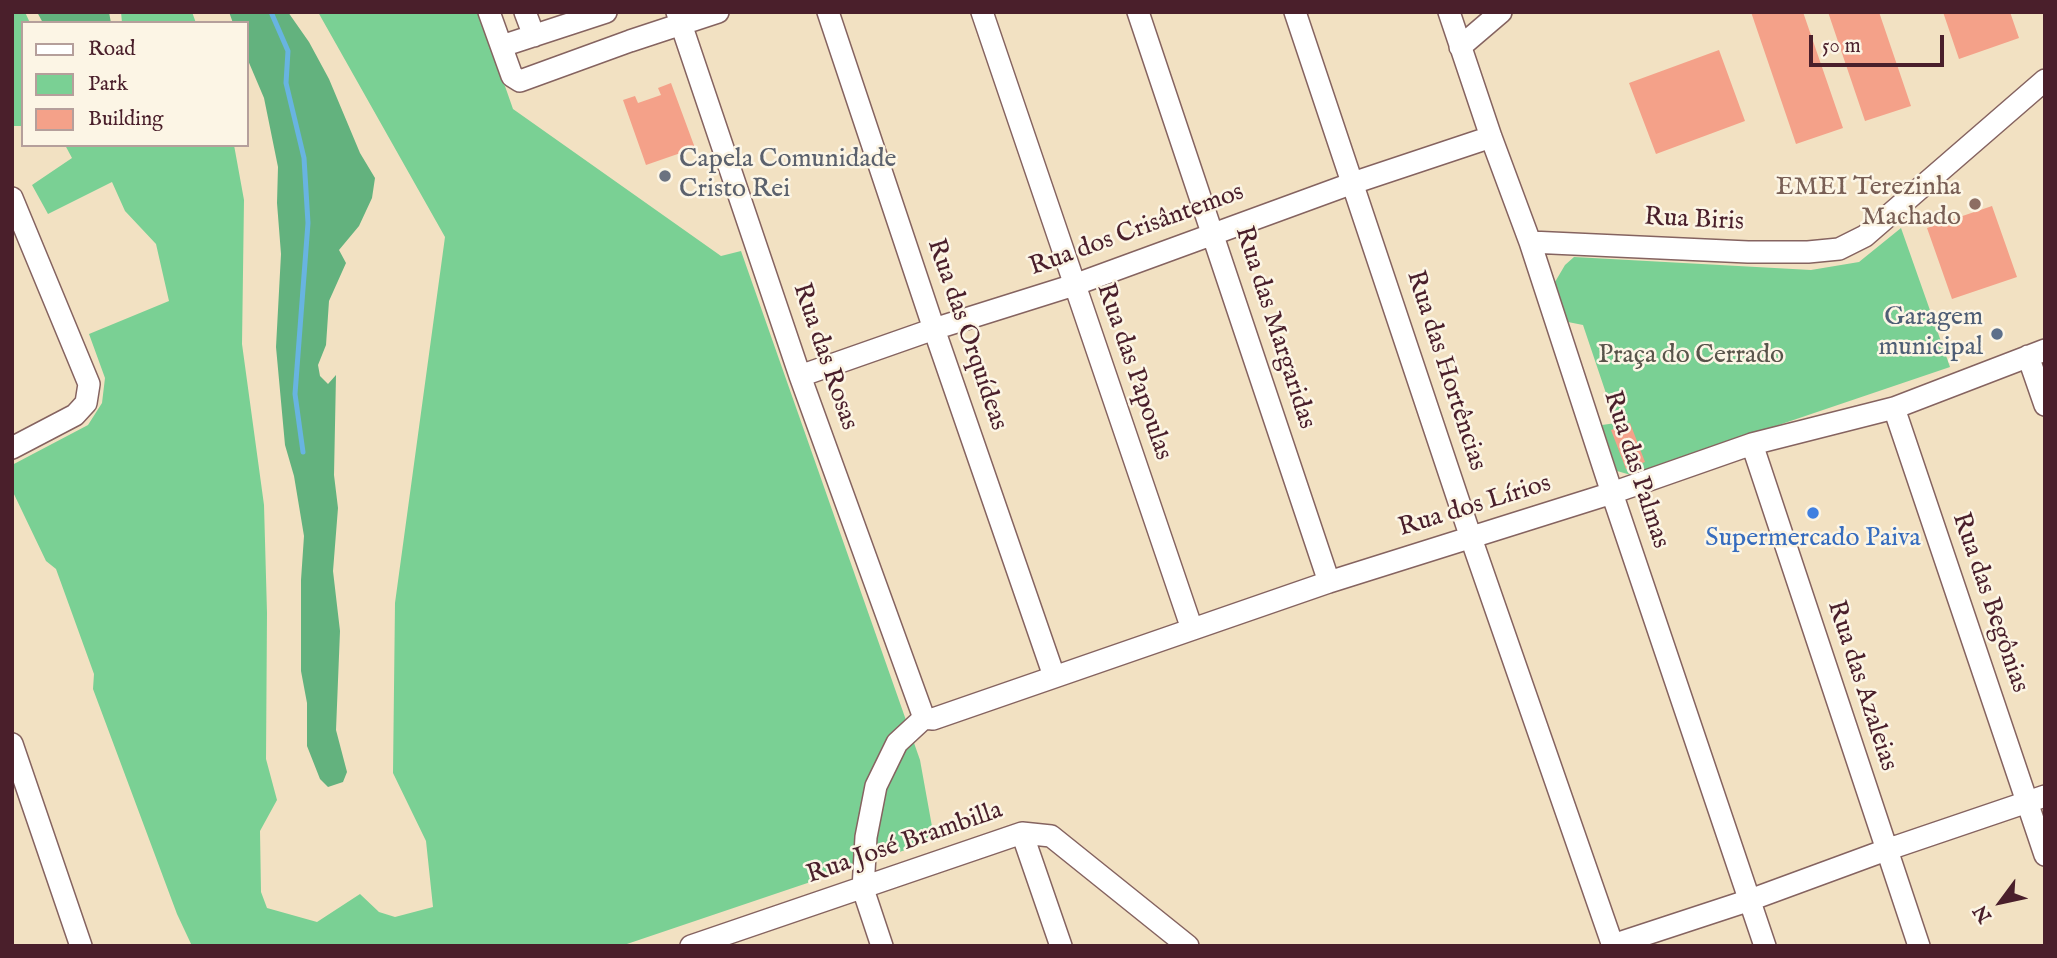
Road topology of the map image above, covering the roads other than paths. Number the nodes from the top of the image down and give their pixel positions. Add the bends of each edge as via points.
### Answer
1 (489, 12) edge
2 (526, 12) edge
3 (606, 12) edge
4 (718, 12) edge
5 (828, 12) edge
6 (982, 12) edge
7 (1138, 12) edge
8 (1295, 12) edge
9 (1448, 12) edge
10 (1501, 12) edge
11 (679, 19) edge
12 (534, 36) junction
13 (502, 46) junction
14 (1460, 47) junction
15 (2045, 80) edge
16 (1491, 137) junction
17 (1353, 183) junction
18 (12, 198) edge
19 (1213, 234) junction
20 (1530, 242) junction
21 (1074, 285) junction
22 (934, 329) junction
23 (2036, 353) edge
24 (800, 376) junction
25 (2045, 405) edge
26 (1894, 408) junction
27 (1752, 444) junction
28 (12, 448) edge
29 (1612, 493) junction
30 (1471, 538) junction
31 (1329, 582) junction
32 (1192, 629) junction
33 (1054, 676) junction
34 (924, 718) junction
35 (12, 745) edge
36 (2036, 799) edge
37 (1022, 833) junction
38 (1886, 850) junction
39 (2045, 855) edge
40 (863, 889) junction
41 (1750, 900) junction
42 (693, 945) edge
43 (1613, 945) edge
44 (81, 946) edge
45 (882, 946) edge
46 (1060, 946) edge
47 (1188, 946) edge
48 (1765, 946) edge
49 (1919, 946) edge

1 - 13 street
2 - 12 street
3 - 12 street
4 - 11 street
5 - 22 street, Rua das Orquídeas
6 - 21 street, Rua das Papoulas
7 - 19 street, Rua das Margaridas
8 - 17 street, Rua das Hortências
9 - 14 street, Rua das Palmas
10 - 14 street
11 - 13 street via 520,81 512,76
11 - 24 street, Rua das Rosas
12 - 13 street
14 - 16 street, Rua das Palmas
15 - 20 street, Rua Biris via 1865,236 1839,249 1748,252
16 - 17 street, Rua dos Crisântemos
16 - 20 street, Rua das Palmas
17 - 19 street, Rua dos Crisântemos
17 - 30 street, Rua das Hortências
18 - 28 street via 89,384 86,403 75,415
19 - 21 street, Rua dos Crisântemos
19 - 31 street, Rua das Margaridas
20 - 29 street, Rua das Palmas
21 - 22 street, Rua dos Crisântemos
21 - 32 street, Rua das Papoulas
22 - 24 street, Rua dos Crisântemos
22 - 33 street, Rua das Orquídeas
23 - 25 street
23 - 26 street, Rua dos Lírios
24 - 34 street, Rua das Rosas
26 - 27 street, Rua dos Lírios
26 - 36 street, Rua das Begônias
27 - 29 street, Rua dos Lírios
27 - 38 street, Rua das Azaleias
29 - 30 street, Rua dos Lírios
29 - 41 street, Rua das Palmas
30 - 31 street, Rua dos Lírios
30 - 43 street, Rua das Hortências
31 - 32 street, Rua dos Lírios
32 - 33 street, Rua dos Lírios
33 - 34 street, Rua dos Lírios via 933,719
34 - 40 street via 897,743 876,786 866,837
35 - 44 street
36 - 38 street
36 - 39 street, Rua das Begônias
37 - 40 street, Rua José Brambilla
37 - 46 street
37 - 47 street, Rua José Brambilla via 1051,836
38 - 41 street
38 - 49 street, Rua das Azaleias
40 - 42 street, Rua José Brambilla
40 - 45 street
41 - 43 street
41 - 48 street, Rua das Palmas

